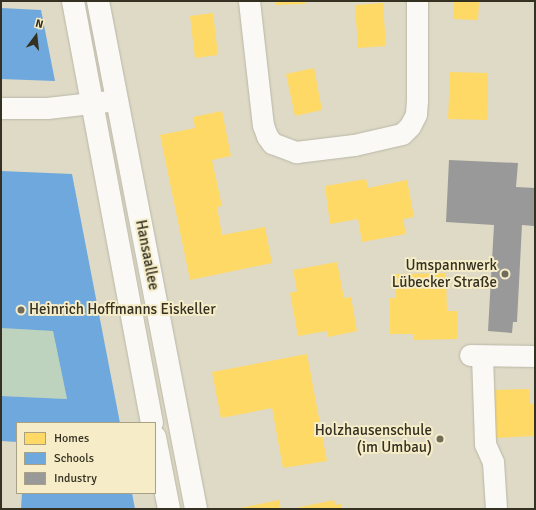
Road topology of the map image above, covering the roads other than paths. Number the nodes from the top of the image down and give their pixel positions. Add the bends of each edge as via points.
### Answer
1 (73, 1) edge
2 (98, 1) edge
3 (249, 1) edge
4 (417, 1) edge
5 (117, 100) junction
6 (92, 103) junction
7 (1, 108) edge
8 (535, 356) edge
9 (152, 422) edge
10 (156, 442) edge
11 (169, 509) edge
12 (196, 509) edge
13 (496, 509) edge

1 - 6 main road, Hansaallee
2 - 5 main road, Hansaallee
3 - 4 street via 263,125 272,143 296,152 354,145 402,134 410,126 416,114 417,100
5 - 6 street
5 - 12 main road, Hansaallee
6 - 7 street via 47,108
6 - 9 main road, Hansaallee
8 - 13 street via 476,355 484,444 493,462
10 - 11 main road

